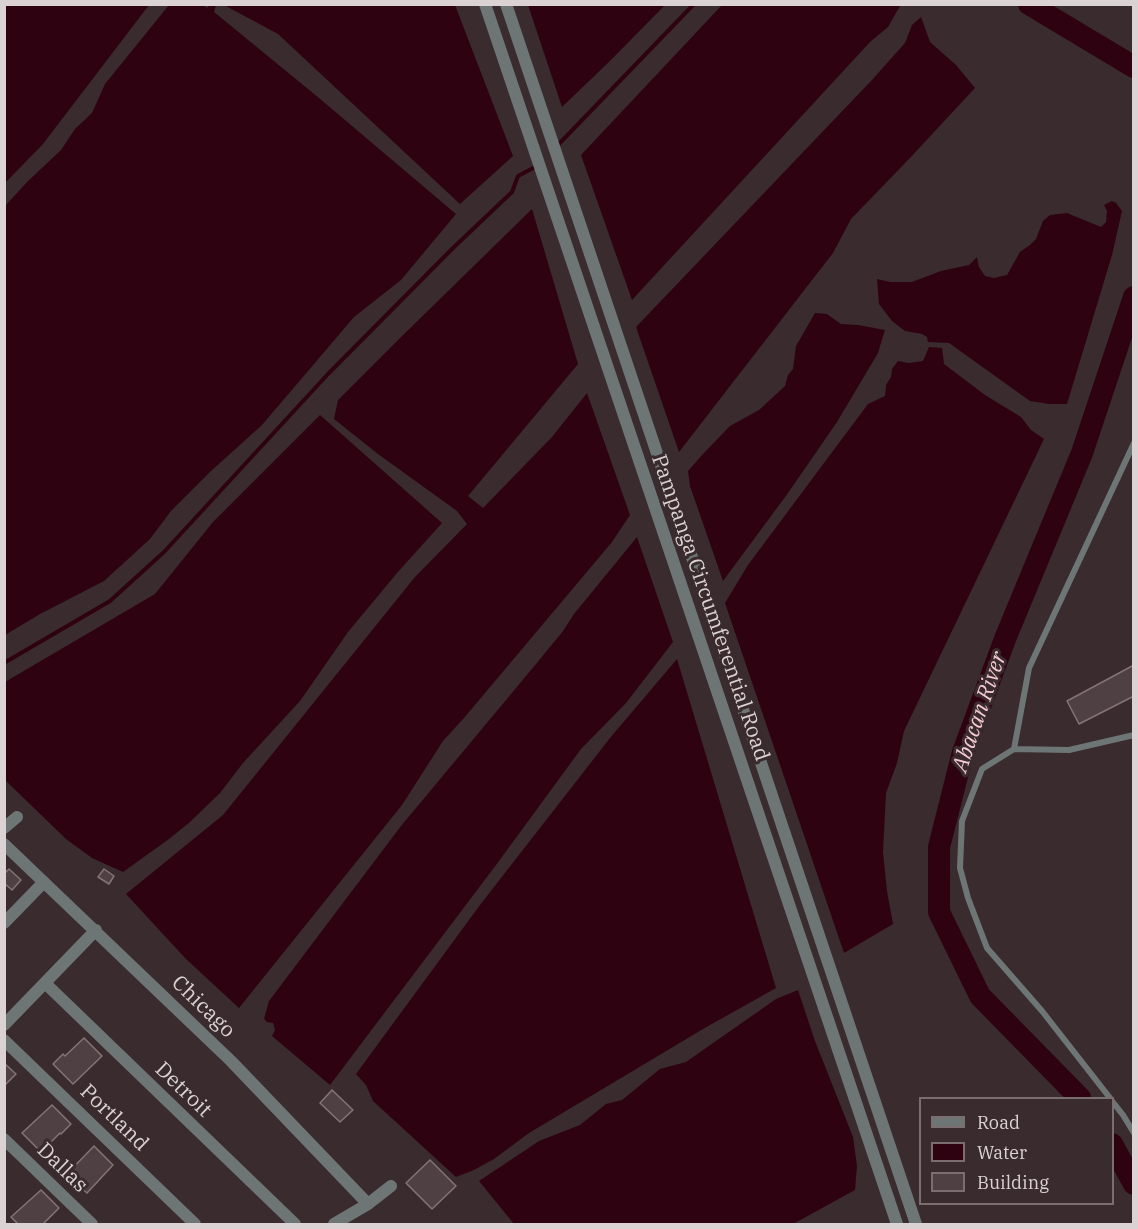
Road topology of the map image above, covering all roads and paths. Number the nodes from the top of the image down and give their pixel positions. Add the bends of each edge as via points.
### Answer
1 (486, 4) edge
2 (506, 4) edge
3 (1134, 443) edge
4 (1134, 735) edge
5 (1014, 749) junction
6 (17, 817) dead end
7 (4, 828) edge
8 (4, 844) edge
9 (44, 882) junction
10 (4, 923) edge
11 (96, 930) junction
12 (45, 983) junction
13 (4, 1025) edge
14 (4, 1040) edge
15 (1109, 1097) edge
16 (1114, 1104) edge
17 (1134, 1133) edge
18 (4, 1139) edge
19 (391, 1186) dead end
20 (368, 1204) junction
21 (93, 1224) edge
22 (195, 1224) edge
23 (295, 1224) edge
24 (334, 1224) edge
25 (897, 1224) edge
26 (916, 1224) edge

1 - 25 street, Pampanga Circumferential Road
2 - 26 street, Pampanga Circumferential Road
3 - 5 lane via 1029,668
4 - 5 lane via 1069,750
5 - 15 lane via 982,769 962,821 960,868 968,898 987,948
6 - 7 street
8 - 9 street, Chicago
9 - 10 street
9 - 11 street, Chicago
11 - 12 street
11 - 20 street, Chicago via 231,1061
12 - 13 street
12 - 23 street, Detroit
14 - 22 street, Portland
16 - 17 lane
18 - 21 street, Dallas
19 - 20 street
20 - 24 street

